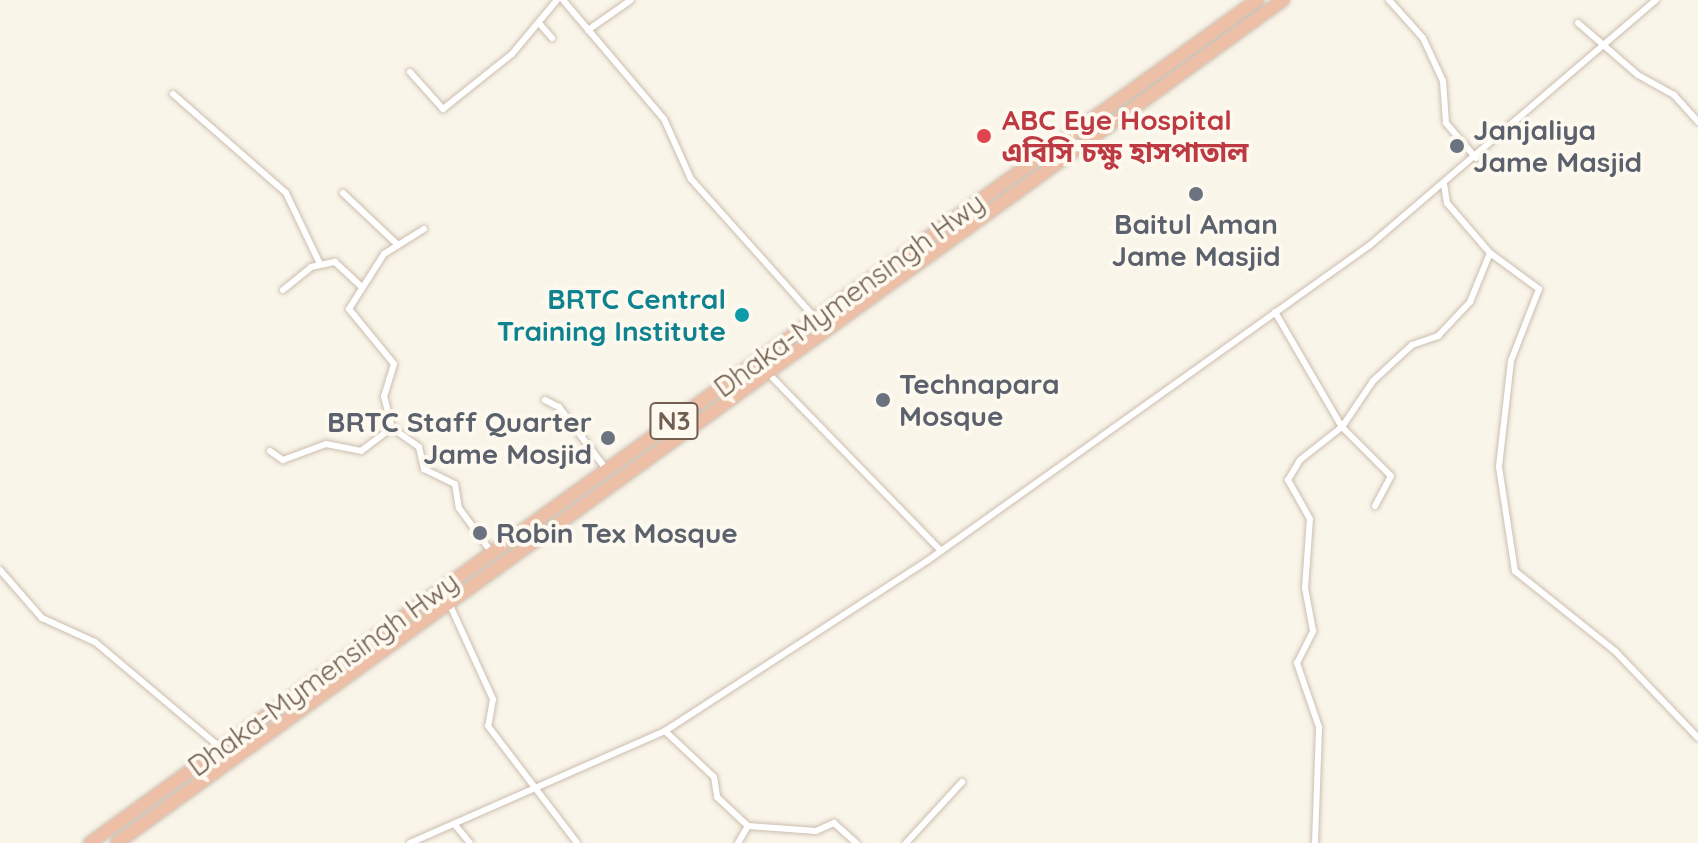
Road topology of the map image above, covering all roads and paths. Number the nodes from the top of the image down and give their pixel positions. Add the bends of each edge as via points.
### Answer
1 (560, 0) edge
2 (631, 0) edge
3 (1257, 0) edge
4 (1283, 0) edge
5 (1389, 0) edge
6 (1656, 0) edge
7 (539, 23) junction
8 (1578, 23) dead end
9 (588, 30) junction
10 (552, 38) dead end
11 (1604, 46) junction
12 (410, 72) dead end
13 (173, 94) dead end
14 (1698, 122) edge
15 (1476, 158) junction
16 (1444, 184) junction
17 (343, 193) dead end
18 (424, 229) dead end
19 (398, 245) junction
20 (1490, 253) junction
21 (320, 264) junction
22 (360, 285) junction
23 (283, 290) dead end
24 (1275, 312) junction
25 (816, 319) junction
26 (768, 373) junction
27 (545, 400) dead end
28 (1342, 427) junction
29 (392, 428) junction
30 (270, 451) dead end
31 (606, 470) junction
32 (1375, 506) dead end
33 (941, 551) junction
34 (492, 553) junction
35 (0, 570) edge
36 (449, 603) junction
37 (665, 731) junction
38 (1698, 738) edge
39 (221, 748) junction
40 (962, 782) dead end
41 (535, 790) junction
42 (455, 825) junction
43 (748, 826) junction
44 (120, 842) edge
45 (90, 843) edge
46 (410, 843) edge
47 (470, 843) edge
48 (577, 843) edge
49 (738, 843) edge
50 (856, 843) edge
51 (906, 843) edge
52 (1315, 843) edge

1 - 7 street
1 - 9 street
2 - 9 street
3 - 25 highway, Dhaka-Mymensingh Hwy / N3
4 - 26 highway, Dhaka-Mymensingh Hwy / N3
5 - 15 street via 1431,52 1443,81 1446,123
6 - 11 street
7 - 10 street
7 - 12 street via 470,93 443,109
8 - 11 street
9 - 25 street via 664,119 691,179
11 - 14 street via 1674,95
11 - 15 street
13 - 21 street via 286,193
15 - 16 street
16 - 20 street via 1447,203
16 - 24 street
17 - 19 street
18 - 19 street
19 - 22 street
20 - 28 street via 1470,302 1438,336 1412,345 1373,381
20 - 38 street via 1539,289 1511,361 1499,467 1515,571 1615,651
21 - 22 street via 341,263
21 - 23 street
22 - 29 street via 349,303 354,322 396,369 384,396
24 - 28 street
24 - 33 street
25 - 31 highway, Dhaka-Mymensingh Hwy / N3
26 - 33 street
26 - 36 highway, Dhaka-Mymensingh Hwy / N3
27 - 31 street via 559,407
28 - 32 street via 1391,476
28 - 52 street via 1300,460 1288,480 1310,519 1305,588 1313,631 1297,663 1319,727
29 - 30 street via 361,451 326,444 283,460
29 - 34 street via 419,447 424,469 455,484 459,508
31 - 34 highway, Dhaka-Mymensingh Hwy / N3
33 - 37 street
34 - 39 highway, Dhaka-Mymensingh Hwy / N3
35 - 39 street via 42,618 95,642
36 - 41 street via 493,699 488,726
36 - 44 highway, Dhaka-Mymensingh Hwy / N3
37 - 41 street
37 - 43 street via 714,777 717,797
39 - 45 highway, Dhaka-Mymensingh Hwy / N3
40 - 51 street
41 - 42 street
41 - 48 street
42 - 46 street
42 - 47 street
43 - 49 street
43 - 50 street via 816,831 834,823

